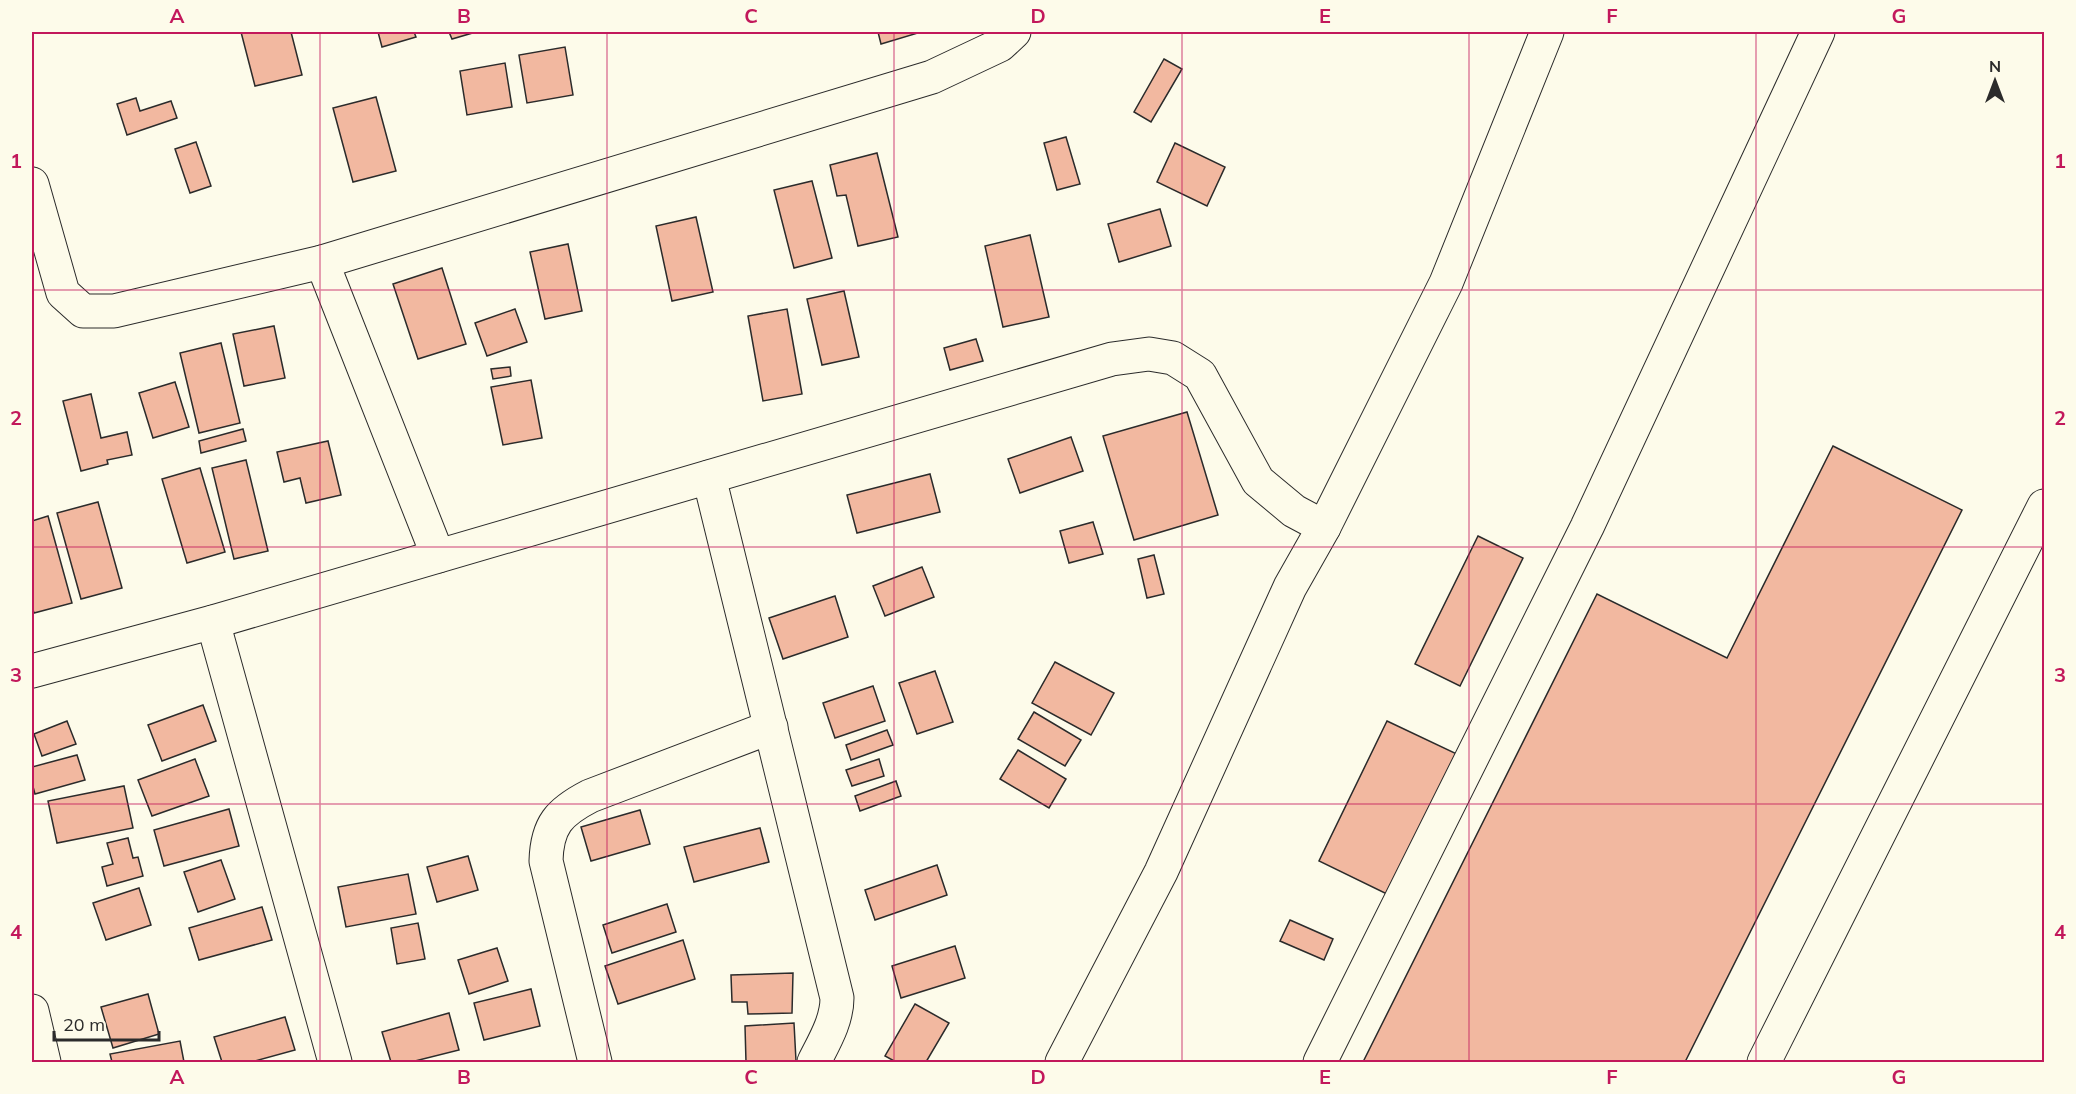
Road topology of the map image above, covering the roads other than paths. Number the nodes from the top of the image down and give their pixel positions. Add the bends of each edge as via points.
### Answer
1 (1014, 32) edge
2 (1547, 32) edge
3 (1818, 32) edge
4 (32, 184) edge
5 (322, 262) junction
6 (709, 477) junction
7 (2044, 506) edge
8 (1324, 527) junction
9 (438, 556) junction
10 (213, 622) junction
11 (32, 670) edge
12 (771, 727) junction
13 (32, 1011) edge
14 (44, 1062) edge
15 (335, 1062) edge
16 (595, 1062) edge
17 (814, 1062) edge
18 (1062, 1062) edge
19 (1320, 1062) edge
20 (1764, 1062) edge

1 - 5 street via 1000,45 932,77
2 - 8 street via 1446,283
3 - 19 street via 1587,527
4 - 5 street via 63,293 83,310 114,311
5 - 9 street
6 - 8 street via 1112,359 1149,354 1173,358 1200,375 1258,481 1294,511
6 - 9 street
6 - 12 street
7 - 20 street
8 - 18 street via 1290,587 1161,872
9 - 10 street
10 - 11 street
10 - 15 street
12 - 16 street via 590,796 568,807 555,824 547,844 546,861
12 - 17 street via 837,998 834,1020
13 - 14 street

